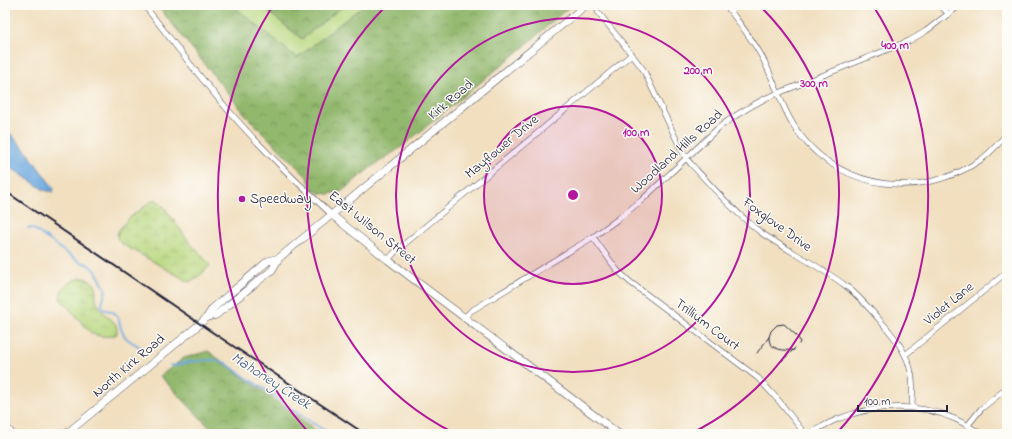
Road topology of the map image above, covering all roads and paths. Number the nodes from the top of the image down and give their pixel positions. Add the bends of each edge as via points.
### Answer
1 (144, 5) edge
2 (586, 5) edge
3 (726, 5) edge
4 (940, 5) edge
5 (960, 5) edge
6 (598, 12) dead end
7 (949, 14) junction
8 (632, 54) junction
9 (778, 92) junction
10 (1007, 134) edge
11 (686, 158) junction
12 (332, 215) junction
13 (592, 236) junction
14 (388, 260) junction
15 (1007, 272) edge
16 (464, 318) junction
17 (905, 355) junction
18 (1007, 388) edge
19 (912, 408) junction
20 (5, 424) edge
21 (968, 425) junction
22 (13, 434) edge
23 (66, 434) edge
24 (619, 434) edge
25 (807, 434) edge
26 (982, 434) edge

1 - 12 street, East Wilson Street via 235,119
2 - 12 street, Kirk Road
3 - 9 street via 757,48
4 - 7 street
5 - 7 street, Woodland Hills Road
6 - 8 street, Foxglove Drive
7 - 9 street, Woodland Hills Road via 908,41
8 - 11 street, Foxglove Drive via 643,69
8 - 14 street, Mayflower Drive
9 - 10 street via 792,123 815,151 848,173 882,183 915,185 947,177 980,161
9 - 11 street, Woodland Hills Road via 729,120
11 - 13 street, Woodland Hills Road via 630,210
11 - 17 street, Foxglove Drive via 722,198 751,224 839,281 862,300 889,330
12 - 14 street, East Wilson Street
12 - 23 street, North Kirk Road via 278,258 272,270 216,315 207,317
13 - 16 street, Woodland Hills Road via 471,311
13 - 25 street, Trillium Court via 630,282 758,378
14 - 16 street, East Wilson Street
15 - 17 street, Violet Lane
16 - 24 street, East Wilson Street
17 - 19 street, Foxglove Drive via 912,377
18 - 21 street via 981,409
19 - 21 street via 941,414
19 - 25 street via 868,410 840,418
20 - 22 street
21 - 26 street

